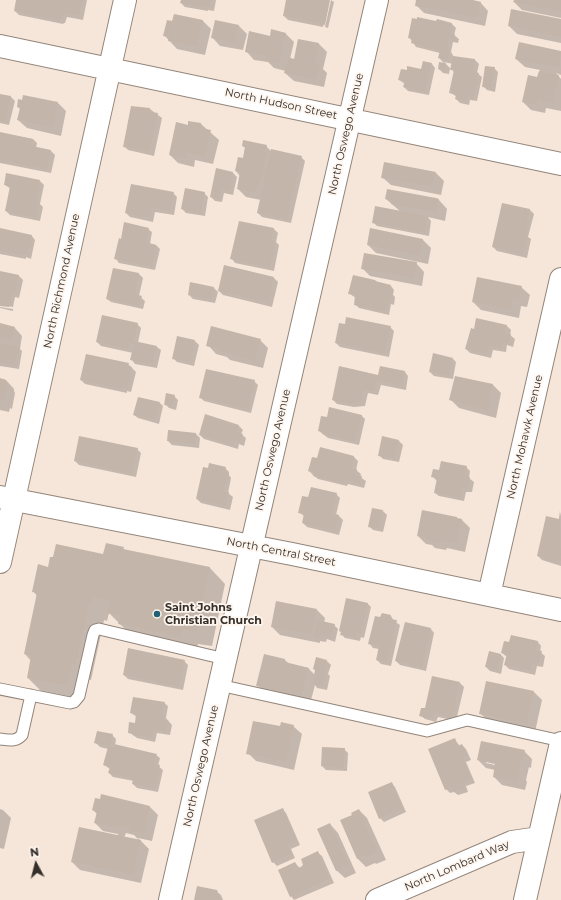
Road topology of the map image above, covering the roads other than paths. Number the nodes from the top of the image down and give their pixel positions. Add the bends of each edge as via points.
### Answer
1 (125, 0) edge
2 (377, 0) edge
3 (0, 46) edge
4 (109, 68) junction
5 (350, 119) junction
6 (561, 164) edge
7 (561, 279) edge
8 (7, 498) edge
9 (251, 546) junction
10 (0, 562) edge
11 (489, 595) junction
12 (561, 610) edge
13 (226, 659) junction
14 (219, 685) junction
15 (0, 689) edge
16 (31, 695) junction
17 (0, 739) edge
18 (561, 742) edge
19 (539, 838) junction
20 (170, 900) edge
21 (377, 900) edge
22 (525, 900) edge

1 - 4 street, North Richmond Avenue
2 - 5 street, North Oswego Avenue
3 - 4 street, North Hudson Street
4 - 5 street, North Hudson Street
4 - 8 street, North Richmond Avenue
5 - 6 street, North Hudson Street
5 - 9 street, North Oswego Avenue
7 - 11 street, North Mohawk Avenue
8 - 9 street, North Central Street
8 - 10 street, North Richmond Avenue
9 - 11 street, North Central Street
9 - 13 street, North Oswego Avenue
11 - 12 street, North Central Street
13 - 14 street, North Oswego Avenue
13 - 16 lane via 99,629 93,634 79,696 74,702
14 - 18 lane via 427,731 467,720
14 - 20 street, North Oswego Avenue
15 - 16 lane
16 - 17 lane via 22,735 18,740
18 - 19 street
19 - 21 street, North Lombard Way via 512,842
19 - 22 street

